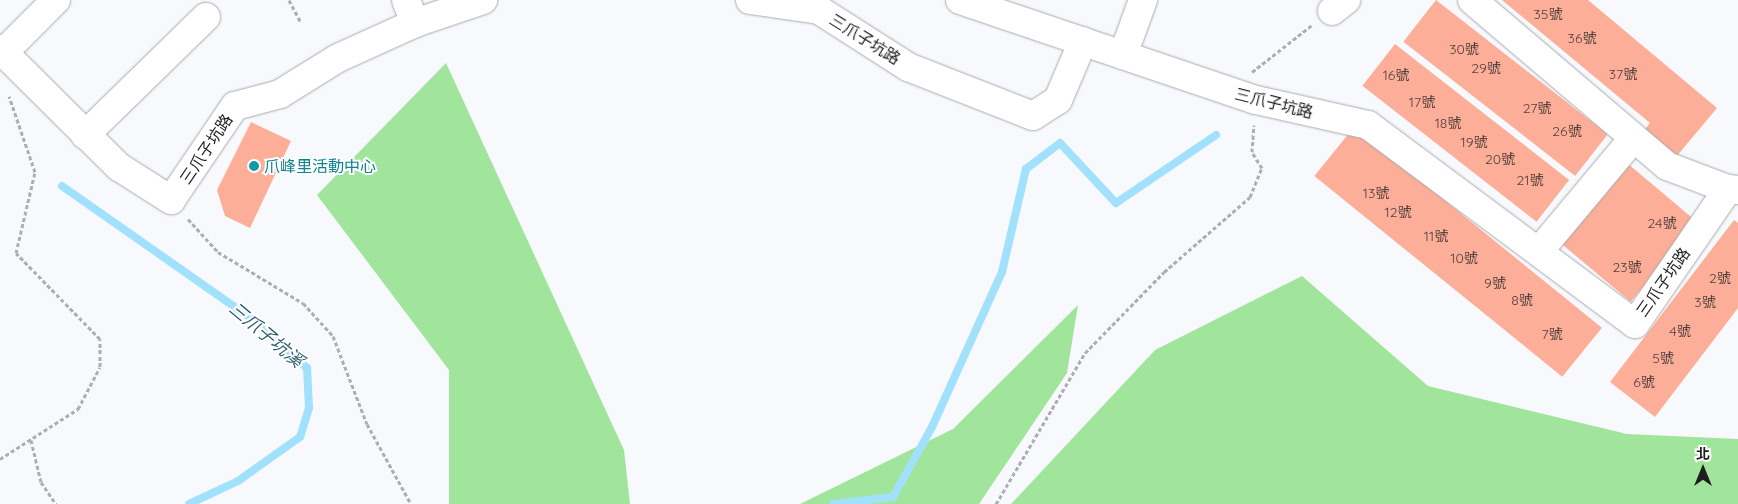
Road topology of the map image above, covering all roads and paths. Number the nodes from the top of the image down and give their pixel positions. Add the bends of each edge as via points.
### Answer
1 (56, 0) edge
2 (289, 0) edge
3 (483, 0) edge
4 (750, 0) edge
5 (1143, 0) edge
6 (1472, 0) edge
7 (973, 2) edge
8 (1339, 6) edge
9 (828, 8) edge
10 (411, 11) edge
11 (206, 17) dead end
12 (300, 22) dead end
13 (1082, 41) junction
14 (2, 51) edge
15 (1123, 55) junction
16 (1229, 92) junction
17 (1256, 100) junction
18 (85, 135) junction
19 (1632, 140) junction
20 (1733, 190) edge
21 (171, 200) junction
22 (1540, 250) junction
23 (31, 440) junction
24 (0, 459) edge
25 (56, 504) edge
26 (411, 504) edge
27 (996, 504) edge

1 - 14 street
2 - 12 path
3 - 10 street, 三爪子坑路
4 - 9 street, 三爪子坑路
5 - 15 street
6 - 19 street
7 - 13 street
8 - 16 path via 1275,51
9 - 13 street, 三爪子坑路 via 908,66 1033,116 1058,100
10 - 21 street, 三爪子坑路 via 280,94 235,106
11 - 18 street
13 - 15 street, 三爪子坑路
14 - 18 street, 三爪子坑路
14 - 23 path via 10,109 35,172 16,254 100,339 100,367 78,409
15 - 16 street, 三爪子坑路
16 - 17 street, 三爪子坑路
17 - 22 street, 三爪子坑路 via 1368,125
17 - 27 path via 1252,152 1262,168 1250,197 1164,272 1085,353
18 - 21 street, 三爪子坑路 via 118,167
19 - 20 street via 1667,166
19 - 22 street
20 - 22 street, 三爪子坑路 via 1635,324
21 - 26 path via 218,252 303,302 333,336 367,424
23 - 24 path
23 - 25 path via 41,482

